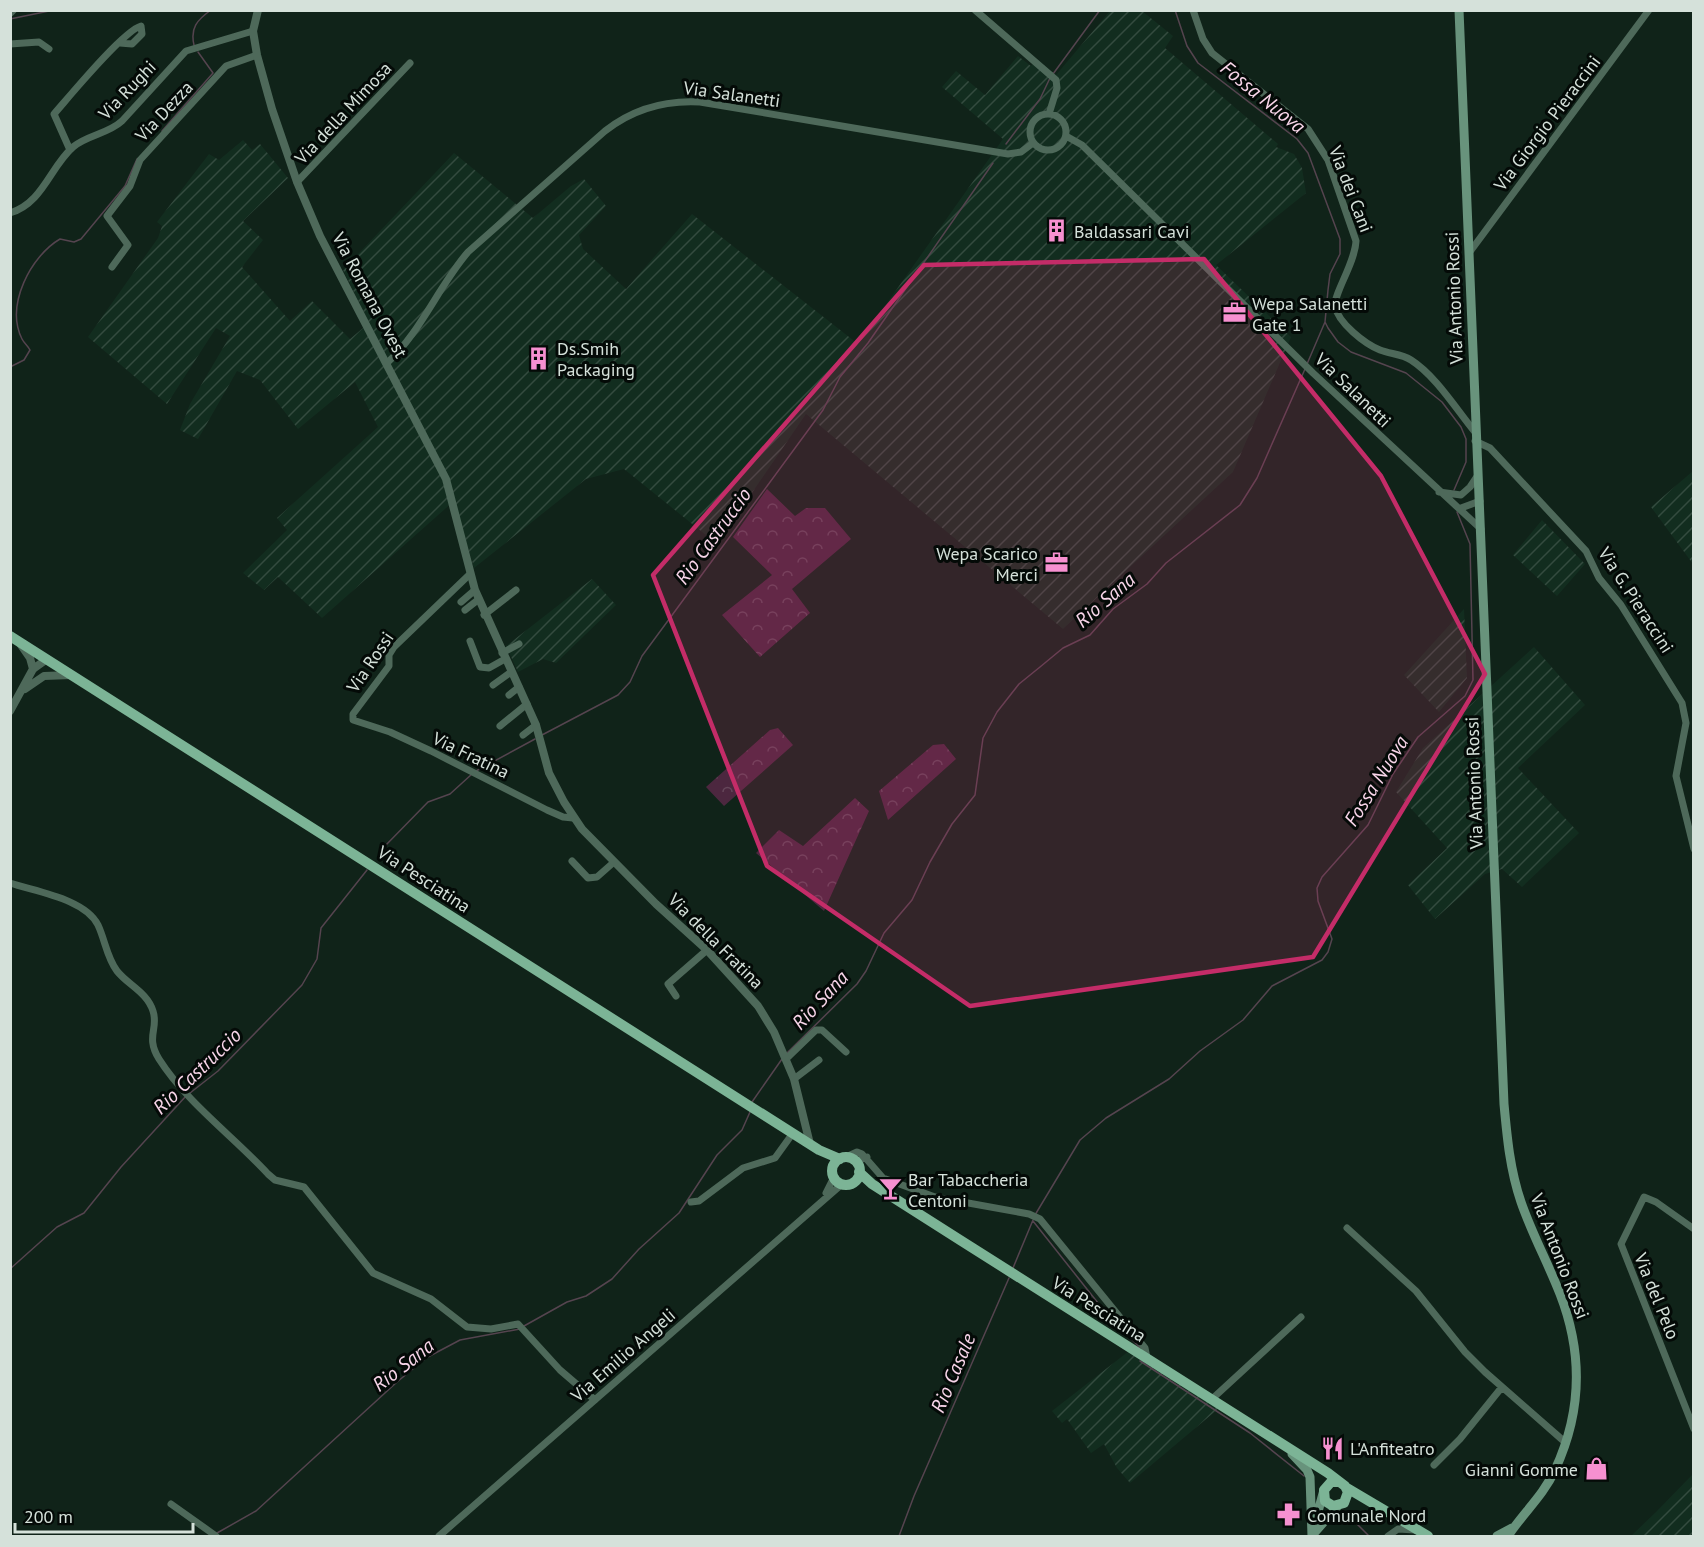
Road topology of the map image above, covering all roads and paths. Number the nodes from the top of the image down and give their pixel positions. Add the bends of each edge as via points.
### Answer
1 (258, 10) edge
2 (975, 10) edge
3 (1193, 10) edge
4 (1459, 10) edge
5 (1649, 10) edge
6 (253, 31) junction
7 (120, 43) dead end
8 (10, 44) edge
9 (49, 49) dead end
10 (257, 55) junction
11 (410, 63) dead end
12 (1049, 114) junction
13 (1066, 136) junction
14 (1033, 143) junction
15 (70, 150) junction
16 (297, 182) junction
17 (10, 213) edge
18 (1469, 253) junction
19 (112, 267) dead end
20 (387, 363) junction
21 (1475, 437) junction
22 (1478, 475) junction
23 (1438, 492) junction
24 (1461, 495) junction
25 (1480, 501) junction
26 (1461, 508) junction
27 (1481, 530) junction
28 (470, 574) junction
29 (475, 590) junction
30 (516, 590) dead end
31 (479, 599) junction
32 (461, 602) dead end
33 (465, 610) dead end
34 (484, 615) junction
35 (14, 639) edge
36 (470, 641) dead end
37 (519, 644) dead end
38 (504, 656) junction
39 (47, 659) junction
40 (33, 669) junction
41 (511, 672) junction
42 (73, 675) junction
43 (44, 676) junction
44 (493, 685) dead end
45 (519, 687) junction
46 (22, 692) junction
47 (509, 695) dead end
48 (527, 704) junction
49 (10, 711) edge
50 (353, 720) joint
51 (500, 726) dead end
52 (538, 733) junction
53 (523, 735) dead end
54 (573, 818) junction
55 (1694, 849) edge
56 (572, 861) dead end
57 (614, 862) junction
58 (10, 883) edge
59 (707, 950) junction
60 (676, 996) dead end
61 (846, 1052) dead end
62 (785, 1056) junction
63 (819, 1060) dead end
64 (794, 1079) junction
65 (793, 1133) junction
66 (815, 1147) junction
67 (867, 1157) junction
68 (843, 1158) junction
69 (858, 1173) junction
70 (836, 1177) junction
71 (691, 1202) dead end
72 (1347, 1228) dead end
73 (1694, 1229) edge
74 (1301, 1317) dead end
75 (1147, 1358) junction
76 (1502, 1387) junction
77 (1212, 1399) junction
78 (595, 1400) junction
79 (1694, 1429) edge
80 (1279, 1442) junction
81 (1566, 1443) junction
82 (1309, 1461) junction
83 (1434, 1465) dead end
84 (1343, 1485) junction
85 (1324, 1490) junction
86 (171, 1504) dead end
87 (1340, 1505) junction
88 (1379, 1508) junction
89 (1514, 1527) junction
90 (1414, 1530) junction
91 (213, 1534) edge
92 (439, 1536) edge
93 (1312, 1536) edge
94 (1388, 1536) edge
95 (1428, 1536) edge
96 (1497, 1536) edge
97 (1508, 1536) edge

1 - 6 street, Via Romana Ovest
2 - 12 street via 1051,76 1057,88
3 - 21 street, Via dei Cani via 1212,53 1308,129 1328,160 1356,241 1356,255 1336,298 1335,307 1342,318 1367,342 1410,359 1426,373
4 - 18 main road, Via Antonio Rossi
5 - 18 street, Via Giorgio Pieraccini
6 - 10 street, Via Romana Ovest
6 - 15 street, Via Rughi via 195,47 177,58 112,130
7 - 15 street via 54,114
8 - 9 street via 39,42
10 - 16 street, Via Romana Ovest
10 - 19 street, Via Dezza via 226,66 140,160 130,186 107,216 128,245
11 - 16 street, Via della Mimosa
12 - 13 street via 1060,119
12 - 14 street via 1038,117 1030,126
13 - 14 street via 1055,149 1043,150
13 - 23 street, Via Salanetti via 1082,145
14 - 20 street, Via Salanetti via 1021,152 1008,154 700,102 676,100 646,108 621,118 605,130 468,252 408,340
15 - 17 street, Via Rughi via 40,192 27,205
16 - 20 street, Via Romana Ovest via 320,236
18 - 21 main road, Via Antonio Rossi
20 - 28 street, Via Romana Ovest via 446,479
21 - 22 main road, Via Antonio Rossi
21 - 55 street, Via G. Pieraccini via 1490,448 1586,551 1599,578 1668,677 1685,713 1676,776
22 - 24 street
22 - 25 main road, Via Antonio Rossi
23 - 24 street
23 - 26 street, Via Salanetti
24 - 25 street
25 - 26 street
25 - 27 main road, Via Antonio Rossi
26 - 27 street, Via Salanetti
27 - 81 main road, Via Antonio Rossi via 1503,1104 1517,1189 1560,1293 1573,1337 1577,1389
28 - 29 street, Via Romana Ovest
28 - 50 street, Via Rossi via 394,647 389,666 353,714
29 - 31 street, Via Romana Ovest
29 - 32 street
30 - 34 street
31 - 33 street
31 - 34 street, Via Romana Ovest
34 - 38 street, Via Romana Ovest
35 - 39 main road, Via Pesciatina
35 - 40 street via 30,658
36 - 38 street via 480,667 489,668
37 - 38 street
38 - 41 street, Via Romana Ovest
39 - 40 street
39 - 42 main road, Via Pesciatina
39 - 43 street
40 - 46 street
41 - 44 street
41 - 45 street, Via Romana Ovest
42 - 43 street
42 - 65 main road, Via Pesciatina
43 - 46 street
45 - 47 street
45 - 48 street, Via Romana Ovest
46 - 49 street
48 - 51 street
48 - 52 street, Via Romana Ovest
50 - 54 street, Via Fratina via 390,732 547,810
52 - 53 street
52 - 54 street, Via Romana Ovest via 549,773
54 - 57 street, Via della Fratina
56 - 57 street via 588,878 597,877
57 - 59 street, Via della Fratina
58 - 78 street via 81,906 90,914 112,964 134,984 153,1010 152,1044 162,1064 268,1174 304,1187 374,1273 431,1299 467,1327 520,1327
59 - 60 street via 668,984
59 - 62 street, Via della Fratina via 758,1006
61 - 62 street via 822,1030 816,1030
62 - 64 street, Via della Fratina
63 - 64 street
64 - 66 street, Via della Fratina
65 - 66 main road, Via Pesciatina
65 - 71 street via 775,1158 743,1168 699,1202
66 - 68 main road, Via Pesciatina
66 - 70 main road, Via Pesciatina
67 - 68 street via 857,1152
67 - 69 street via 861,1159
67 - 75 street via 883,1178 935,1197 1036,1217 1145,1348
68 - 69 main road, Via Pesciatina via 854,1160
68 - 70 main road
69 - 70 main road
69 - 75 main road, Via Pesciatina
70 - 78 street, Via Emilio Angeli via 825,1196
72 - 76 street via 1416,1291 1465,1352
73 - 79 street, Via del Pelo via 1644,1197 1622,1244
74 - 77 street
75 - 77 main road, Via Pesciatina
76 - 81 street
76 - 83 street via 1461,1439
77 - 80 main road, Via Pesciatina
78 - 92 street, Via Emilio Angeli
80 - 82 main road, Via Pesciatina
80 - 93 main road via 1307,1470
81 - 89 main road, Via Antonio Rossi via 1543,1492
82 - 84 main road, Via Pesciatina
82 - 85 main road, Via Pesciatina
84 - 85 main road via 1331,1482
84 - 87 main road via 1348,1495
84 - 88 main road, Via Pesciatina
85 - 87 main road, Via Pesciatina via 1325,1501
85 - 93 main road
86 - 91 street
87 - 88 main road, Via Pesciatina
87 - 93 main road
88 - 90 main road, Via Pesciatina
89 - 96 main road
89 - 97 main road, Via Antonio Rossi
90 - 94 street via 1398,1529
90 - 95 main road, Via Pesciatina

